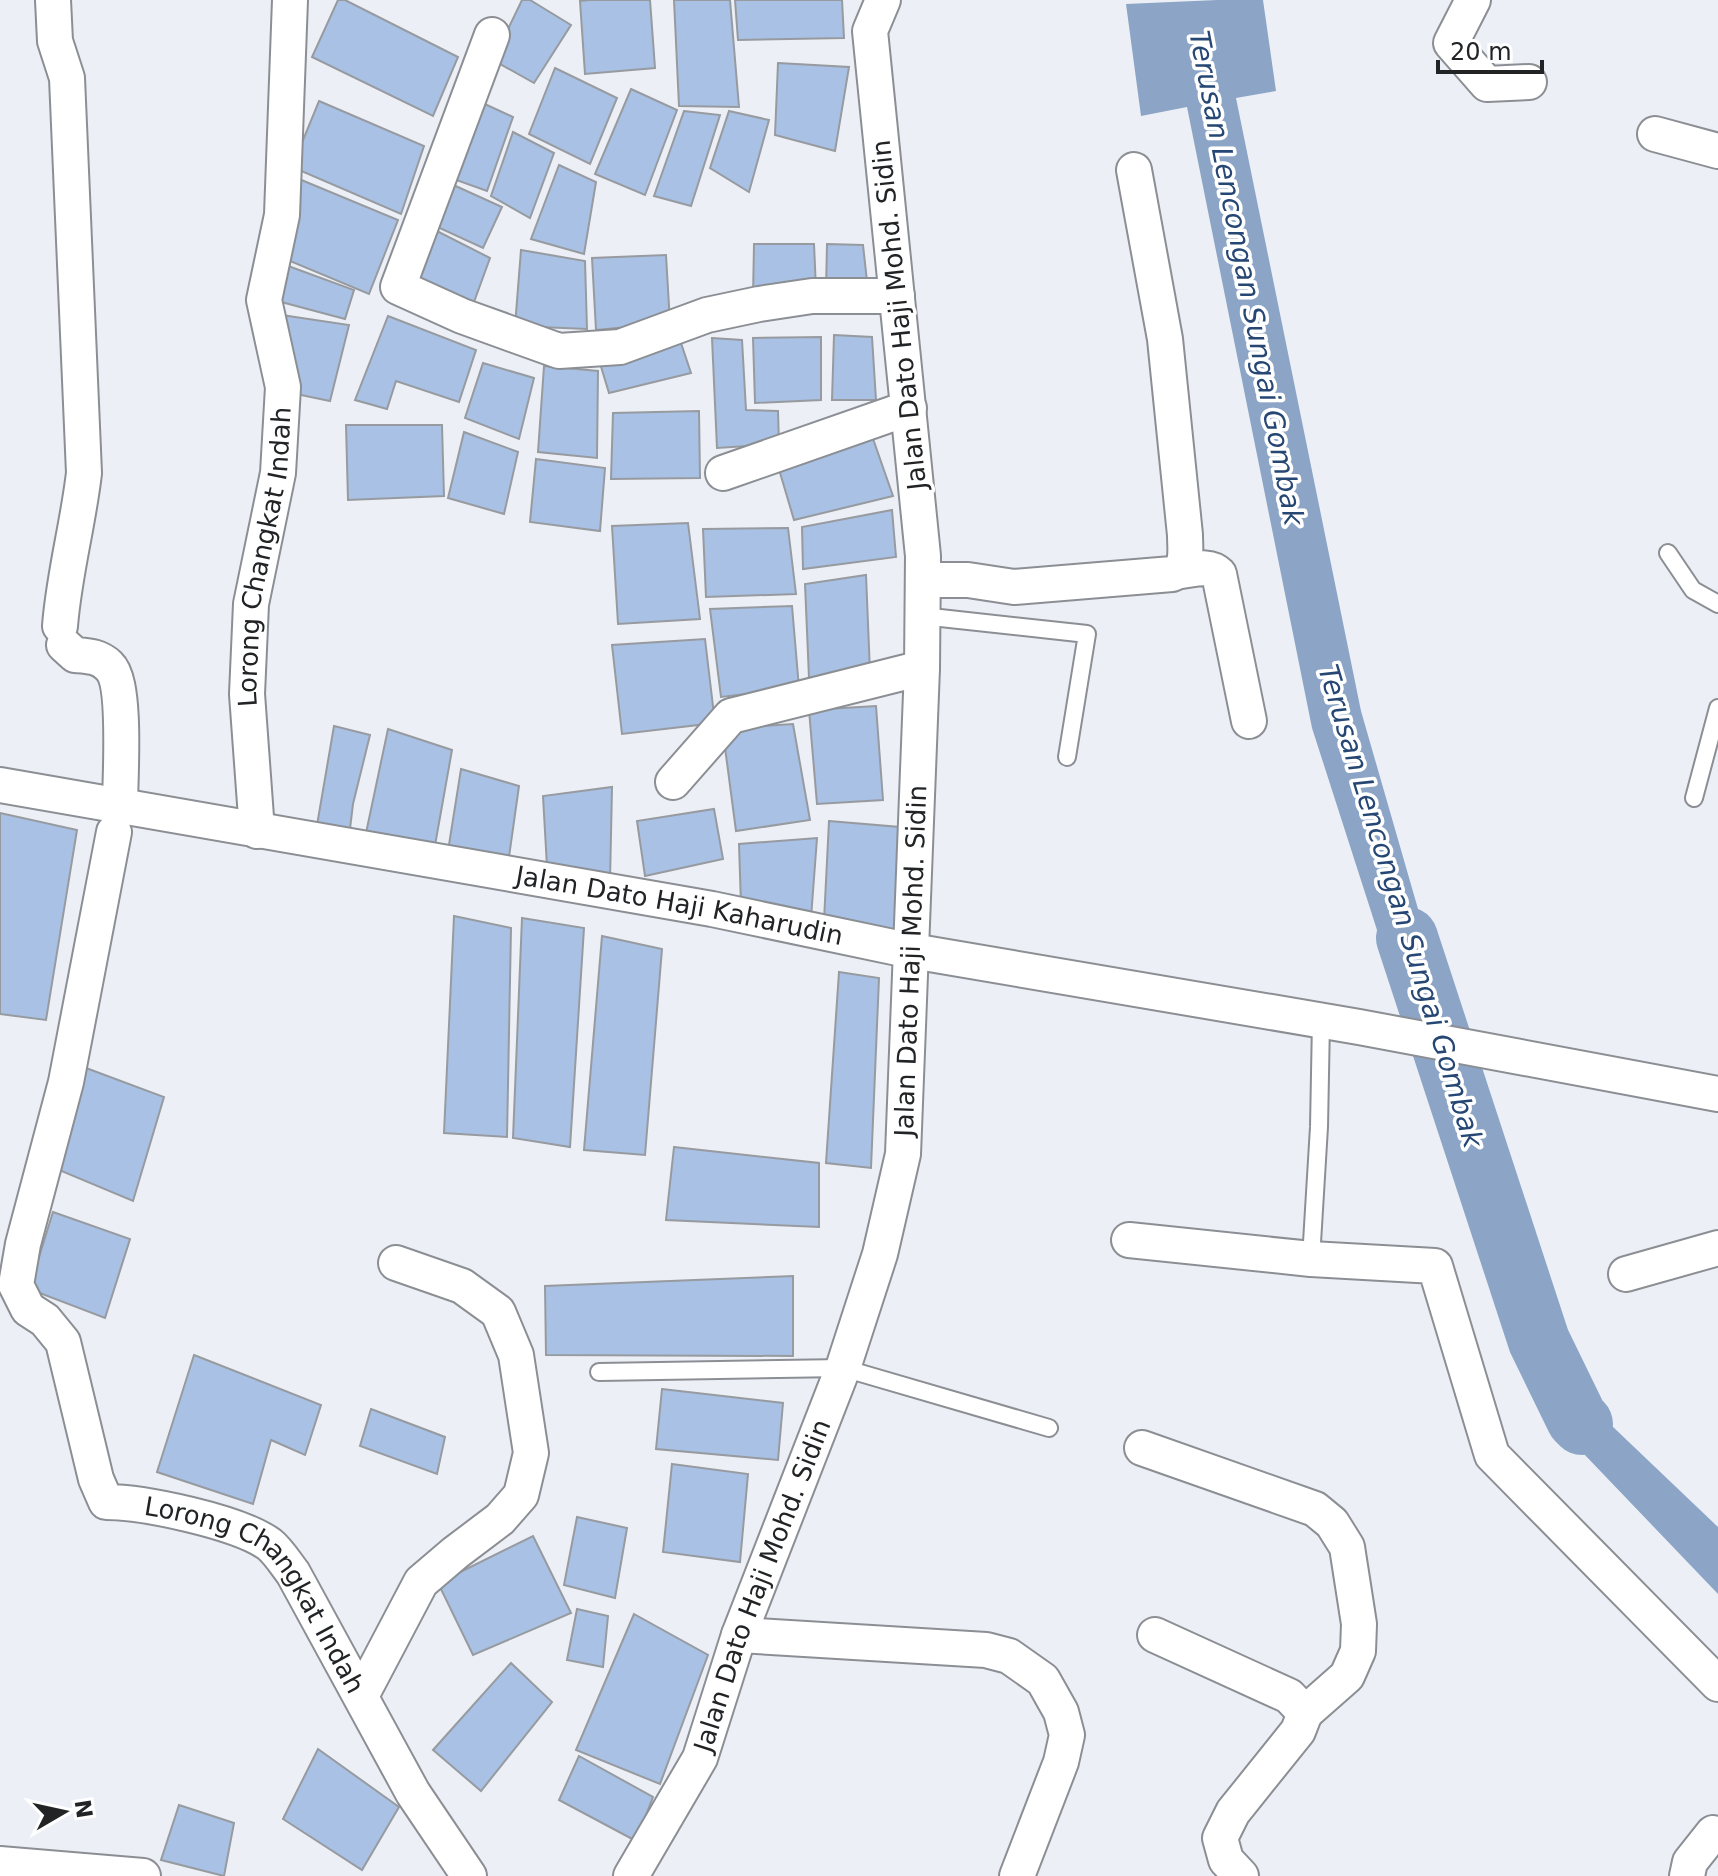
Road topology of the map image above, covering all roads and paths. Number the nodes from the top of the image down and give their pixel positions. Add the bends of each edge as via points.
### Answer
1 (53, 0) edge
2 (290, 0) edge
3 (883, 0) edge
4 (1473, 0) edge
5 (492, 35) dead end
6 (1529, 82) dead end
7 (1655, 134) dead end
8 (1718, 151) edge
9 (1134, 170) dead end
10 (897, 296) junction
11 (909, 408) junction
12 (723, 473) dead end
13 (1668, 553) dead end
14 (1180, 571) junction
15 (923, 580) junction
16 (1718, 604) edge
17 (922, 616) junction
18 (922, 668) junction
19 (1718, 708) edge
20 (1249, 721) dead end
21 (1067, 757) dead end
22 (673, 782) dead end
23 (0, 785) edge
24 (1694, 798) dead end
25 (117, 819) junction
26 (257, 831) junction
27 (912, 951) junction
28 (1321, 1021) junction
29 (1718, 1094) edge
30 (1129, 1240) dead end
31 (1718, 1248) edge
32 (1311, 1259) junction
33 (396, 1263) dead end
34 (1626, 1274) dead end
35 (843, 1368) junction
36 (599, 1372) dead end
37 (1049, 1428) dead end
38 (1142, 1448) dead end
39 (739, 1635) junction
40 (1155, 1635) dead end
41 (1718, 1684) edge
42 (361, 1696) junction
43 (1305, 1713) junction
44 (1713, 1833) dead end
45 (0, 1864) edge
46 (143, 1876) edge
47 (469, 1876) edge
48 (631, 1876) edge
49 (1017, 1876) edge
50 (1241, 1876) edge
51 (1687, 1876) edge

1 - 25 street via 55,41 67,78 84,473 64,580 62,635 75,655 93,656 111,667 119,689
2 - 26 street, Lorong Changkat Indah via 282,215 264,300 283,387 278,473 251,604 247,694
3 - 10 street, Jalan Dato Haji Mohd. Sidin via 870,31
4 - 6 street via 1451,43 1487,84
5 - 10 street via 398,287 559,351 620,347 707,315 759,304 812,296
7 - 8 street
9 - 14 street via 1165,339 1185,535 1185,565
10 - 11 street, Jalan Dato Haji Mohd. Sidin
11 - 12 street
11 - 15 street, Jalan Dato Haji Mohd. Sidin
13 - 16 lane via 1693,590
14 - 15 street via 1014,587
14 - 20 street via 1206,568 1219,574
15 - 17 street, Jalan Dato Haji Mohd. Sidin
17 - 18 street, Jalan Dato Haji Mohd. Sidin
17 - 21 lane via 1087,634
18 - 22 street via 731,716
18 - 27 street, Jalan Dato Haji Mohd. Sidin
19 - 24 lane
23 - 25 street, Jalan Dato Haji Kaharudin
25 - 26 street, Jalan Dato Haji Kaharudin
25 - 42 street, Lorong Changkat Indah via 66,1082 16,1285 28,1309 63,1342 106,1502 132,1502 244,1530 271,1546 293,1573
26 - 27 street, Jalan Dato Haji Kaharudin via 712,909
27 - 28 street, Jalan Dato Haji Kaharudin
27 - 35 street, Jalan Dato Haji Mohd. Sidin via 903,1154 880,1254
28 - 29 street, Jalan Dato Haji Kaharudin
28 - 32 lane
30 - 32 street
31 - 34 street
32 - 41 street via 1435,1266 1492,1455
33 - 42 street via 462,1286 498,1312 516,1355 531,1453 521,1495 500,1519 421,1582
35 - 36 lane
35 - 37 lane
35 - 39 street, Jalan Dato Haji Mohd. Sidin
38 - 43 street via 1315,1509 1347,1547 1358,1651 1347,1676
39 - 48 street, Jalan Dato Haji Mohd. Sidin via 700,1758
39 - 49 street via 986,1650 1009,1656 1043,1680 1067,1735
40 - 43 street via 1289,1696
42 - 47 street, Lorong Changkat Indah via 413,1793
43 - 50 street via 1298,1731 1233,1812 1220,1838 1226,1860
44 - 51 street via 1690,1862
45 - 46 street

